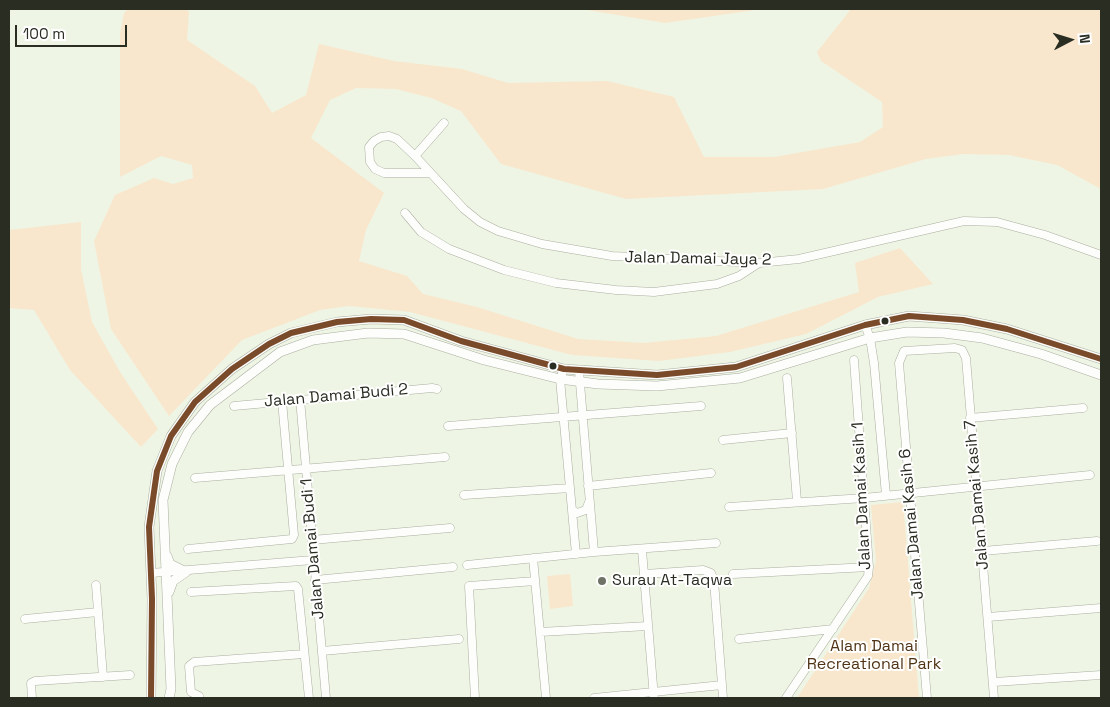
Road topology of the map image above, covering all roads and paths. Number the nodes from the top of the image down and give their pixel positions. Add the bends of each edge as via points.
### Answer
1 (444, 124) dead end
2 (416, 156) junction
3 (429, 173) junction
4 (405, 213) dead end
5 (1101, 255) edge
6 (759, 263) junction
7 (337, 322) junction
8 (865, 325) junction
9 (340, 336) junction
10 (870, 338) junction
11 (904, 351) joint
12 (854, 360) dead end
13 (1101, 360) edge
14 (564, 369) junction
15 (579, 371) junction
16 (1101, 375) edge
17 (786, 378) dead end
18 (560, 379) junction
19 (579, 382) junction
20 (437, 389) dead end
21 (300, 399) junction
22 (282, 401) junction
23 (234, 406) dead end
24 (701, 406) dead end
25 (1083, 408) dead end
26 (582, 415) junction
27 (564, 417) junction
28 (970, 418) junction
29 (448, 426) dead end
30 (792, 433) junction
31 (723, 440) dead end
32 (445, 457) dead end
33 (305, 469) junction
34 (288, 470) junction
35 (711, 474) dead end
36 (1090, 474) dead end
37 (195, 478) dead end
38 (976, 485) junction
39 (588, 486) junction
40 (570, 488) junction
41 (910, 493) junction
42 (464, 495) dead end
43 (886, 495) junction
44 (864, 498) junction
45 (590, 500) junction
46 (797, 501) junction
47 (729, 507) dead end
48 (572, 510) junction
49 (450, 528) dead end
50 (312, 540) junction
51 (1097, 542) dead end
52 (716, 543) dead end
53 (188, 549) dead end
54 (165, 550) junction
55 (642, 550) junction
56 (594, 552) junction
57 (983, 552) junction
58 (576, 554) junction
59 (533, 558) junction
60 (314, 560) junction
61 (467, 565) dead end
62 (869, 566) junction
63 (453, 567) dead end
64 (186, 572) junction
65 (151, 573) junction
66 (166, 573) junction
67 (645, 574) junction
68 (733, 574) dead end
69 (315, 580) junction
70 (535, 581) junction
71 (96, 585) dead end
72 (191, 592) dead end
73 (167, 597) junction
74 (1101, 608) edge
75 (98, 612) junction
76 (988, 617) junction
77 (25, 619) dead end
78 (648, 626) junction
79 (833, 629) junction
80 (540, 632) junction
81 (739, 639) dead end
82 (459, 640) dead end
83 (322, 651) junction
84 (304, 654) junction
85 (130, 674) dead end
86 (1101, 675) edge
87 (103, 677) junction
88 (994, 682) junction
89 (722, 685) junction
90 (654, 695) edge
91 (198, 696) dead end
92 (32, 698) edge
93 (151, 698) edge
94 (169, 698) edge
95 (309, 698) edge
96 (326, 698) edge
97 (476, 698) edge
98 (546, 698) edge
99 (594, 698) edge
100 (723, 698) edge
101 (786, 698) edge
102 (927, 698) edge
103 (994, 698) edge

1 - 2 street
2 - 3 street, Jalan Damai Jaya 2
2 - 3 street, Jalan Damai Jaya 2 via 389,136 374,141 369,147 370,162 384,173
3 - 6 street, Jalan Damai Jaya 2 via 480,222 542,244 612,256
4 - 6 street via 422,232 449,248 504,270 556,283 654,292 717,284 739,276
5 - 6 street, Jalan Damai Jaya 2 via 1045,234 997,222 964,221 799,259
7 - 9 street
7 - 14 street via 404,320 461,341
7 - 65 street via 291,333 269,344 232,369 195,402 180,421 157,471 149,527
8 - 10 street
8 - 13 street via 909,316 963,320 1007,330
8 - 15 street via 736,367 658,375
9 - 18 street via 404,334 484,360
9 - 54 street via 313,340 280,352 210,405 188,432 172,464 163,500
10 - 16 street via 907,332 982,338
10 - 19 street via 740,378 657,386
10 - 43 street
11 - 28 street, Jalan Damai Kasih 7 via 962,350 966,358
11 - 41 street, Jalan Damai Kasih 6 via 899,363
12 - 44 street, Jalan Damai Kasih 1
14 - 15 street
14 - 18 street
15 - 19 street
17 - 30 street
18 - 19 street
18 - 27 street
19 - 26 street
20 - 21 street, Jalan Damai Budi 2
21 - 22 street, Jalan Damai Budi 2
21 - 33 street, Jalan Damai Budi 1
22 - 23 street, Jalan Damai Budi 2
22 - 34 street
24 - 26 street
25 - 28 street
26 - 27 street
26 - 39 street
27 - 29 street
27 - 40 street
28 - 38 street, Jalan Damai Kasih 7
30 - 31 street
30 - 46 street
32 - 33 street
33 - 34 street
33 - 50 street, Jalan Damai Budi 1
34 - 37 street
34 - 53 street via 292,539
35 - 39 street
36 - 38 street
38 - 41 street
38 - 57 street, Jalan Damai Kasih 7
39 - 45 street
40 - 42 street
40 - 48 street
41 - 43 street
41 - 102 street, Jalan Damai Kasih 6
43 - 44 street
44 - 46 street
44 - 62 street, Jalan Damai Kasih 1
45 - 48 street via 586,510 577,514
45 - 56 street
46 - 47 street
48 - 58 street
49 - 50 street
50 - 60 street, Jalan Damai Budi 1
51 - 57 street
52 - 55 street
54 - 64 street via 170,564
54 - 66 street
55 - 56 street
55 - 67 street
56 - 58 street
57 - 76 street, Jalan Damai Kasih 7
58 - 59 street
59 - 61 street
59 - 70 street
60 - 64 street
60 - 69 street, Jalan Damai Budi 1
62 - 68 street
62 - 79 street, Jalan Damai Kasih 1 via 864,584
63 - 69 street
64 - 66 street
64 - 73 street via 173,581
65 - 66 street
65 - 93 street
66 - 73 street
67 - 78 street
67 - 89 street via 702,570 711,573
69 - 83 street, Jalan Damai Budi 1
70 - 80 street
70 - 97 street via 469,586
71 - 75 street
72 - 84 street via 296,586
73 - 94 street
74 - 76 street
75 - 77 street
75 - 87 street
76 - 88 street, Jalan Damai Kasih 7
78 - 80 street
78 - 90 street
79 - 81 street
79 - 101 street, Jalan Damai Kasih 1
80 - 98 street
82 - 83 street
83 - 96 street, Jalan Damai Budi 1
84 - 91 street via 194,662 189,666 191,692
84 - 95 street
85 - 87 street
86 - 88 street
87 - 92 street via 35,681 32,683
88 - 103 street, Jalan Damai Kasih 7
89 - 90 street
89 - 100 street
90 - 99 street

